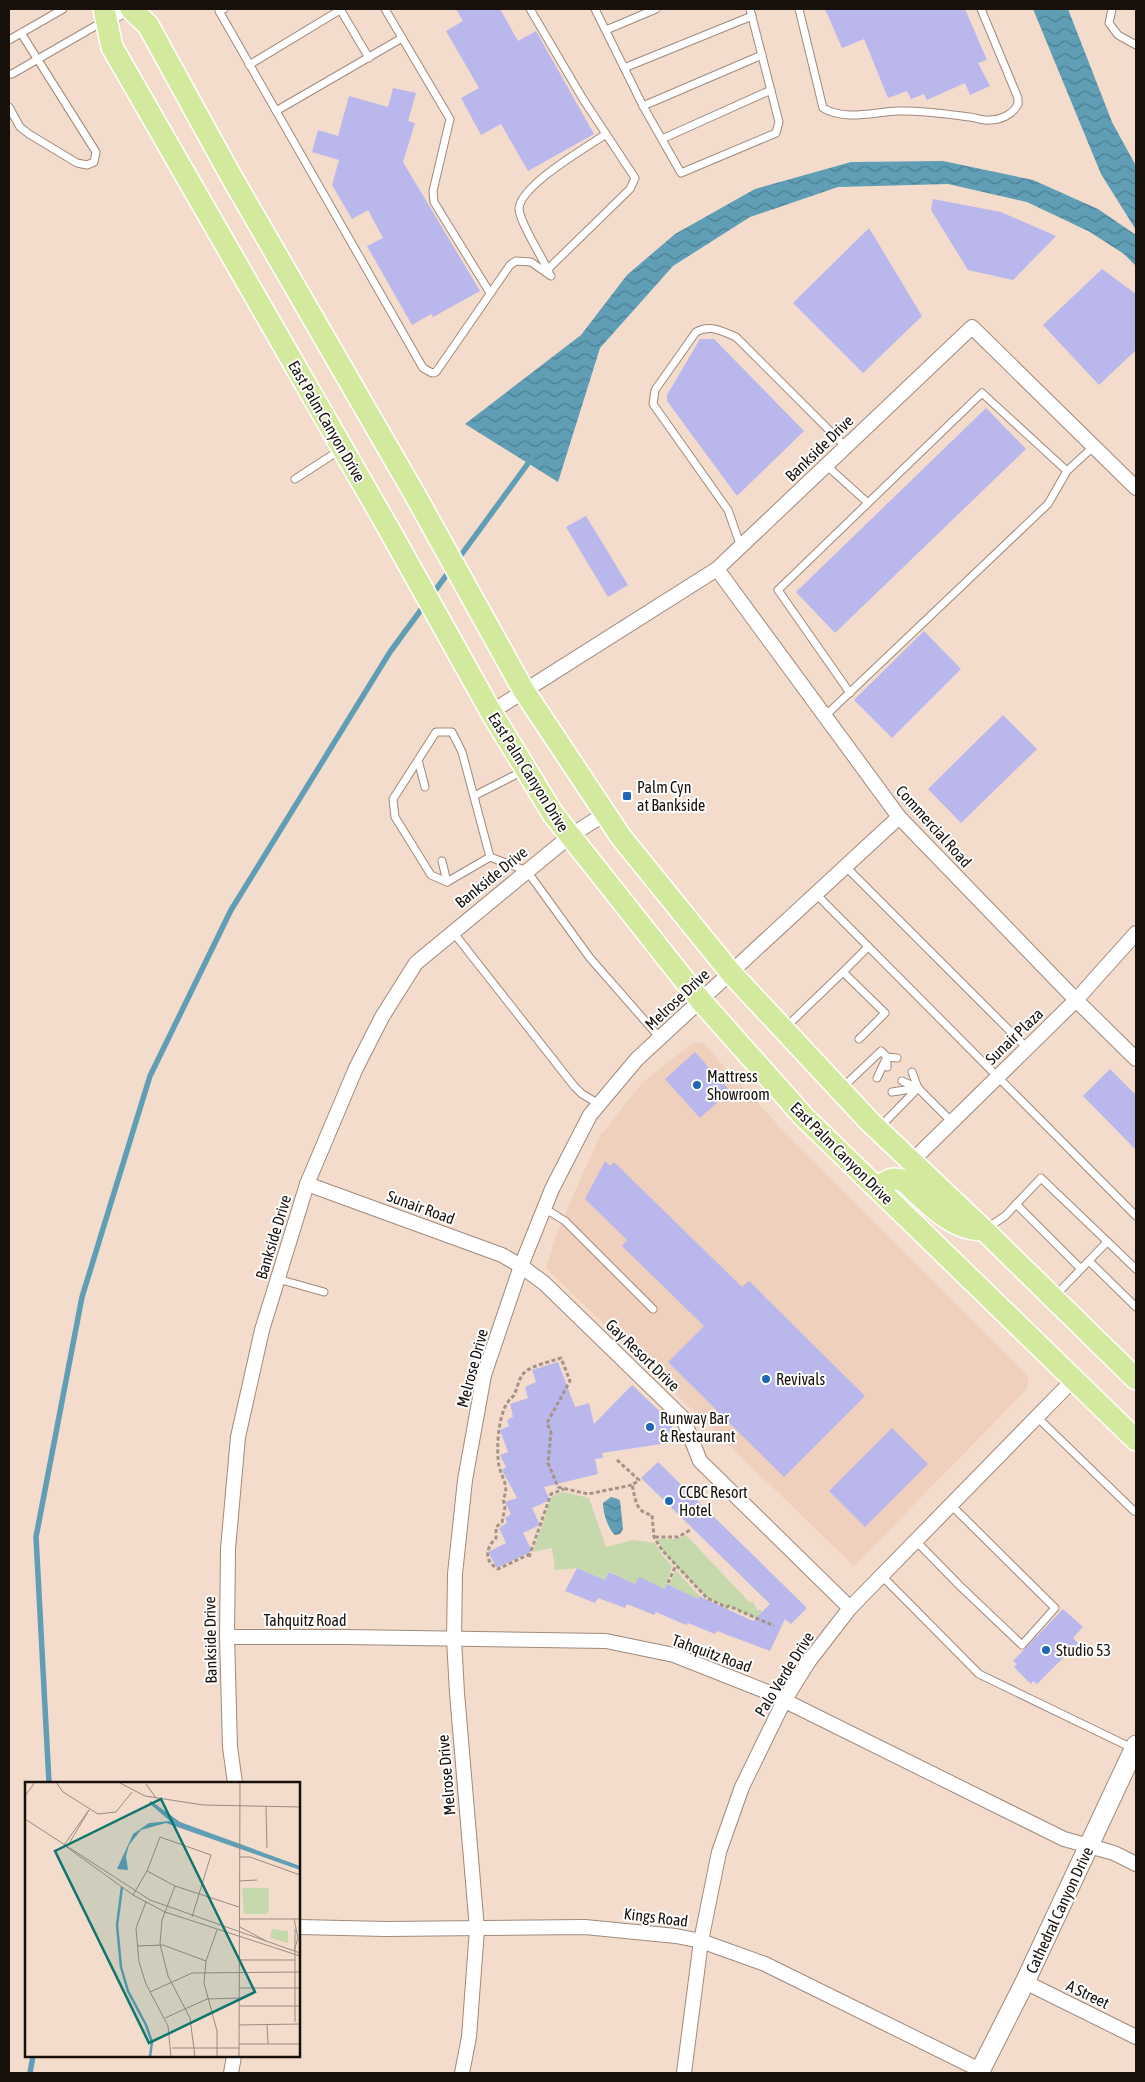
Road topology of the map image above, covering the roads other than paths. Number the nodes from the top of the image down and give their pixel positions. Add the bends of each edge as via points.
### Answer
1 (63, 9) edge
2 (125, 9) edge
3 (131, 9) edge
4 (224, 9) edge
5 (385, 9) edge
6 (530, 9) edge
7 (595, 9) edge
8 (656, 9) edge
9 (798, 9) edge
10 (981, 9) edge
11 (1112, 9) edge
12 (340, 10) edge
13 (751, 12) edge
14 (105, 15) edge
15 (606, 30) junction
16 (21, 33) junction
17 (402, 38) junction
18 (9, 40) edge
19 (1136, 45) edge
20 (762, 55) junction
21 (369, 58) junction
22 (38, 60) junction
23 (249, 65) junction
24 (624, 68) junction
25 (9, 74) edge
26 (771, 90) junction
27 (643, 106) junction
28 (276, 110) junction
29 (10, 112) edge
30 (606, 134) junction
31 (662, 139) junction
32 (548, 269) junction
33 (490, 293) junction
34 (1094, 446) junction
35 (846, 447) junction
36 (342, 448) junction
37 (826, 465) junction
38 (1067, 471) junction
39 (295, 479) dead end
40 (1136, 488) edge
41 (868, 503) junction
42 (741, 547) junction
43 (717, 569) junction
44 (524, 691) junction
45 (850, 693) junction
46 (490, 712) junction
47 (825, 716) junction
48 (418, 760) junction
49 (526, 770) junction
50 (425, 787) dead end
51 (474, 796) junction
52 (606, 813) junction
53 (899, 818) junction
54 (570, 836) junction
55 (490, 857) junction
56 (442, 861) dead end
57 (846, 866) junction
58 (527, 871) junction
59 (447, 882) junction
60 (816, 894) junction
61 (453, 932) junction
62 (1136, 933) edge
63 (868, 947) junction
64 (843, 972) junction
65 (731, 973) junction
66 (1076, 1000) junction
67 (701, 1001) junction
68 (784, 1029) junction
69 (660, 1038) junction
70 (859, 1039) dead end
71 (1027, 1048) junction
72 (886, 1057) junction
73 (897, 1058) dead end
74 (1136, 1059) edge
75 (887, 1067) dead end
76 (912, 1072) dead end
77 (877, 1078) dead end
78 (997, 1078) junction
79 (902, 1081) dead end
80 (918, 1088) junction
81 (840, 1090) junction
82 (892, 1092) dead end
83 (600, 1104) junction
84 (952, 1122) junction
85 (878, 1129) junction
86 (912, 1160) junction
87 (307, 1184) junction
88 (877, 1188) junction
89 (1016, 1204) junction
90 (543, 1208) junction
91 (1136, 1216) edge
92 (984, 1230) junction
93 (1107, 1242) junction
94 (1089, 1261) junction
95 (521, 1266) junction
96 (1081, 1269) junction
97 (1136, 1269) edge
98 (278, 1279) junction
99 (324, 1292) dead end
100 (1054, 1298) junction
101 (1136, 1307) edge
102 (653, 1309) dead end
103 (1074, 1379) junction
104 (1136, 1380) edge
105 (1037, 1417) junction
106 (1136, 1440) edge
107 (950, 1505) junction
108 (1134, 1511) dead end
109 (916, 1541) junction
110 (882, 1576) junction
111 (850, 1608) junction
112 (227, 1637) junction
113 (454, 1639) junction
114 (784, 1702) junction
115 (1135, 1747) edge
116 (235, 1782) edge
117 (1089, 1846) junction
118 (1136, 1864) edge
119 (300, 1927) edge
120 (478, 1929) junction
121 (701, 1941) junction
122 (1025, 1982) junction
123 (1136, 2037) edge
124 (234, 2057) edge
125 (980, 2072) edge
126 (231, 2073) edge
127 (462, 2073) edge
128 (684, 2073) edge

1 - 16 lane
2 - 14 street
3 - 44 main road via 148,25
4 - 23 lane via 219,11
5 - 17 lane
6 - 30 lane
7 - 15 lane
8 - 15 lane
9 - 10 lane via 823,108 829,112 842,116 899,111 988,120 1011,113 1016,109 1018,98
11 - 19 lane via 1110,22 1114,29
12 - 21 lane
12 - 23 lane
13 - 20 lane
13 - 24 lane
14 - 22 lane
14 - 36 main road, East Palm Canyon Drive via 112,47
15 - 24 lane
16 - 18 lane
16 - 22 lane
17 - 21 lane
17 - 33 lane via 450,119 433,191 434,202
20 - 26 lane
20 - 27 lane
21 - 28 lane
22 - 25 lane
22 - 29 lane via 96,152 94,162 88,165 77,163 20,127
23 - 28 lane
24 - 27 lane
26 - 31 lane
26 - 31 lane via 779,122 776,133 681,173
27 - 31 lane
28 - 33 lane via 423,368 436,372
30 - 32 lane via 635,182
30 - 32 lane via 540,179 520,203 519,211 526,228
32 - 33 lane via 551,276 531,262 516,261
34 - 35 street, Bankside Drive via 972,327
34 - 38 lane
34 - 40 street, Bankside Drive
35 - 37 street, Bankside Drive
35 - 42 lane via 736,337 717,329 704,328 696,332 655,390 653,404 728,510
36 - 39 lane
36 - 46 main road, East Palm Canyon Drive
37 - 41 lane
37 - 42 street, Bankside Drive
38 - 41 lane via 982,393
38 - 45 lane via 1048,504
41 - 45 lane via 778,590
42 - 43 street, Bankside Drive
43 - 44 street, Bankside Drive
43 - 47 street, Commercial Road
44 - 46 street, Bankside Drive
44 - 52 main road
45 - 47 lane
46 - 49 main road, East Palm Canyon Drive
47 - 53 street, Commercial Road
48 - 50 lane
48 - 51 lane via 436,732 452,732 462,752
48 - 59 lane via 393,799 395,817 431,875
49 - 51 lane
49 - 54 main road, East Palm Canyon Drive
51 - 55 lane
52 - 54 street, Bankside Drive
52 - 65 main road via 621,837
53 - 57 street, Melrose Drive
53 - 66 street, Commercial Road
54 - 58 street, Bankside Drive
54 - 67 main road, East Palm Canyon Drive
55 - 58 lane
55 - 59 lane
56 - 59 lane
57 - 60 street, Melrose Drive
57 - 71 lane
58 - 61 street, Bankside Drive
58 - 69 lane via 590,958
60 - 63 lane
60 - 65 street, Melrose Drive
61 - 83 lane via 574,1086
61 - 87 street, Bankside Drive via 416,963 382,1017 356,1068
62 - 66 street, Sunair Plaza
63 - 64 lane
63 - 78 lane
64 - 68 lane
64 - 70 lane via 885,1013
65 - 67 street, Melrose Drive
65 - 68 main road
66 - 71 street, Sunair Plaza
66 - 74 street, Commercial Road
67 - 69 street, Melrose Drive
67 - 88 main road, East Palm Canyon Drive via 805,1118
68 - 81 main road
69 - 83 street, Melrose Drive
71 - 78 street, Sunair Plaza
72 - 73 lane
72 - 75 lane
72 - 77 lane
72 - 81 lane via 881,1051
76 - 80 lane
78 - 84 street, Sunair Plaza
78 - 91 lane
79 - 80 lane
80 - 82 lane
80 - 84 lane
80 - 85 lane
81 - 85 main road
83 - 90 street, Melrose Drive via 590,1115
84 - 86 street, Sunair Plaza
85 - 86 main road
86 - 92 main road
87 - 95 street, Sunair Road via 502,1255
87 - 98 street, Bankside Drive
88 - 92 main road via 897,1178 940,1214 969,1229
88 - 103 main road, East Palm Canyon Drive
89 - 92 lane
89 - 93 lane via 1041,1178
89 - 96 lane
90 - 95 street, Melrose Drive
90 - 102 lane via 564,1220
92 - 100 main road
93 - 94 lane
93 - 97 lane
94 - 96 lane
94 - 101 lane
95 - 111 street, Gay Resort Drive via 544,1283 683,1418 700,1461
95 - 113 street, Melrose Drive via 484,1375 464,1480 455,1574
96 - 100 lane
98 - 99 lane
98 - 112 street, Bankside Drive via 262,1330 238,1437 228,1549
100 - 104 main road
103 - 105 street, Palo Verde Drive
103 - 106 main road, East Palm Canyon Drive
105 - 107 street, Palo Verde Drive
105 - 108 lane
107 - 109 street, Palo Verde Drive
107 - 109 lane via 1055,1608 1022,1646
109 - 110 street, Palo Verde Drive
110 - 111 street, Palo Verde Drive
110 - 115 lane via 980,1674
111 - 114 street, Palo Verde Drive via 809,1661
112 - 113 street, Tahquitz Road
112 - 116 street, Bankside Drive via 230,1747
113 - 114 street, Tahquitz Road via 606,1641 674,1655
113 - 120 street, Melrose Drive
114 - 117 street, Tahquitz Road via 1064,1839
114 - 121 street, Palo Verde Drive via 742,1787 718,1852
115 - 117 street, Cathedral Canyon Drive
117 - 118 street, Tahquitz Road
117 - 122 street, Cathedral Canyon Drive
119 - 120 street, Kings Road
120 - 121 street, Kings Road via 586,1927
120 - 127 street, Melrose Drive via 469,2037
121 - 125 street, Kings Road via 765,1964
121 - 128 street, Palo Verde Drive
122 - 123 street, A Street
122 - 125 street, Cathedral Canyon Drive
124 - 126 street

